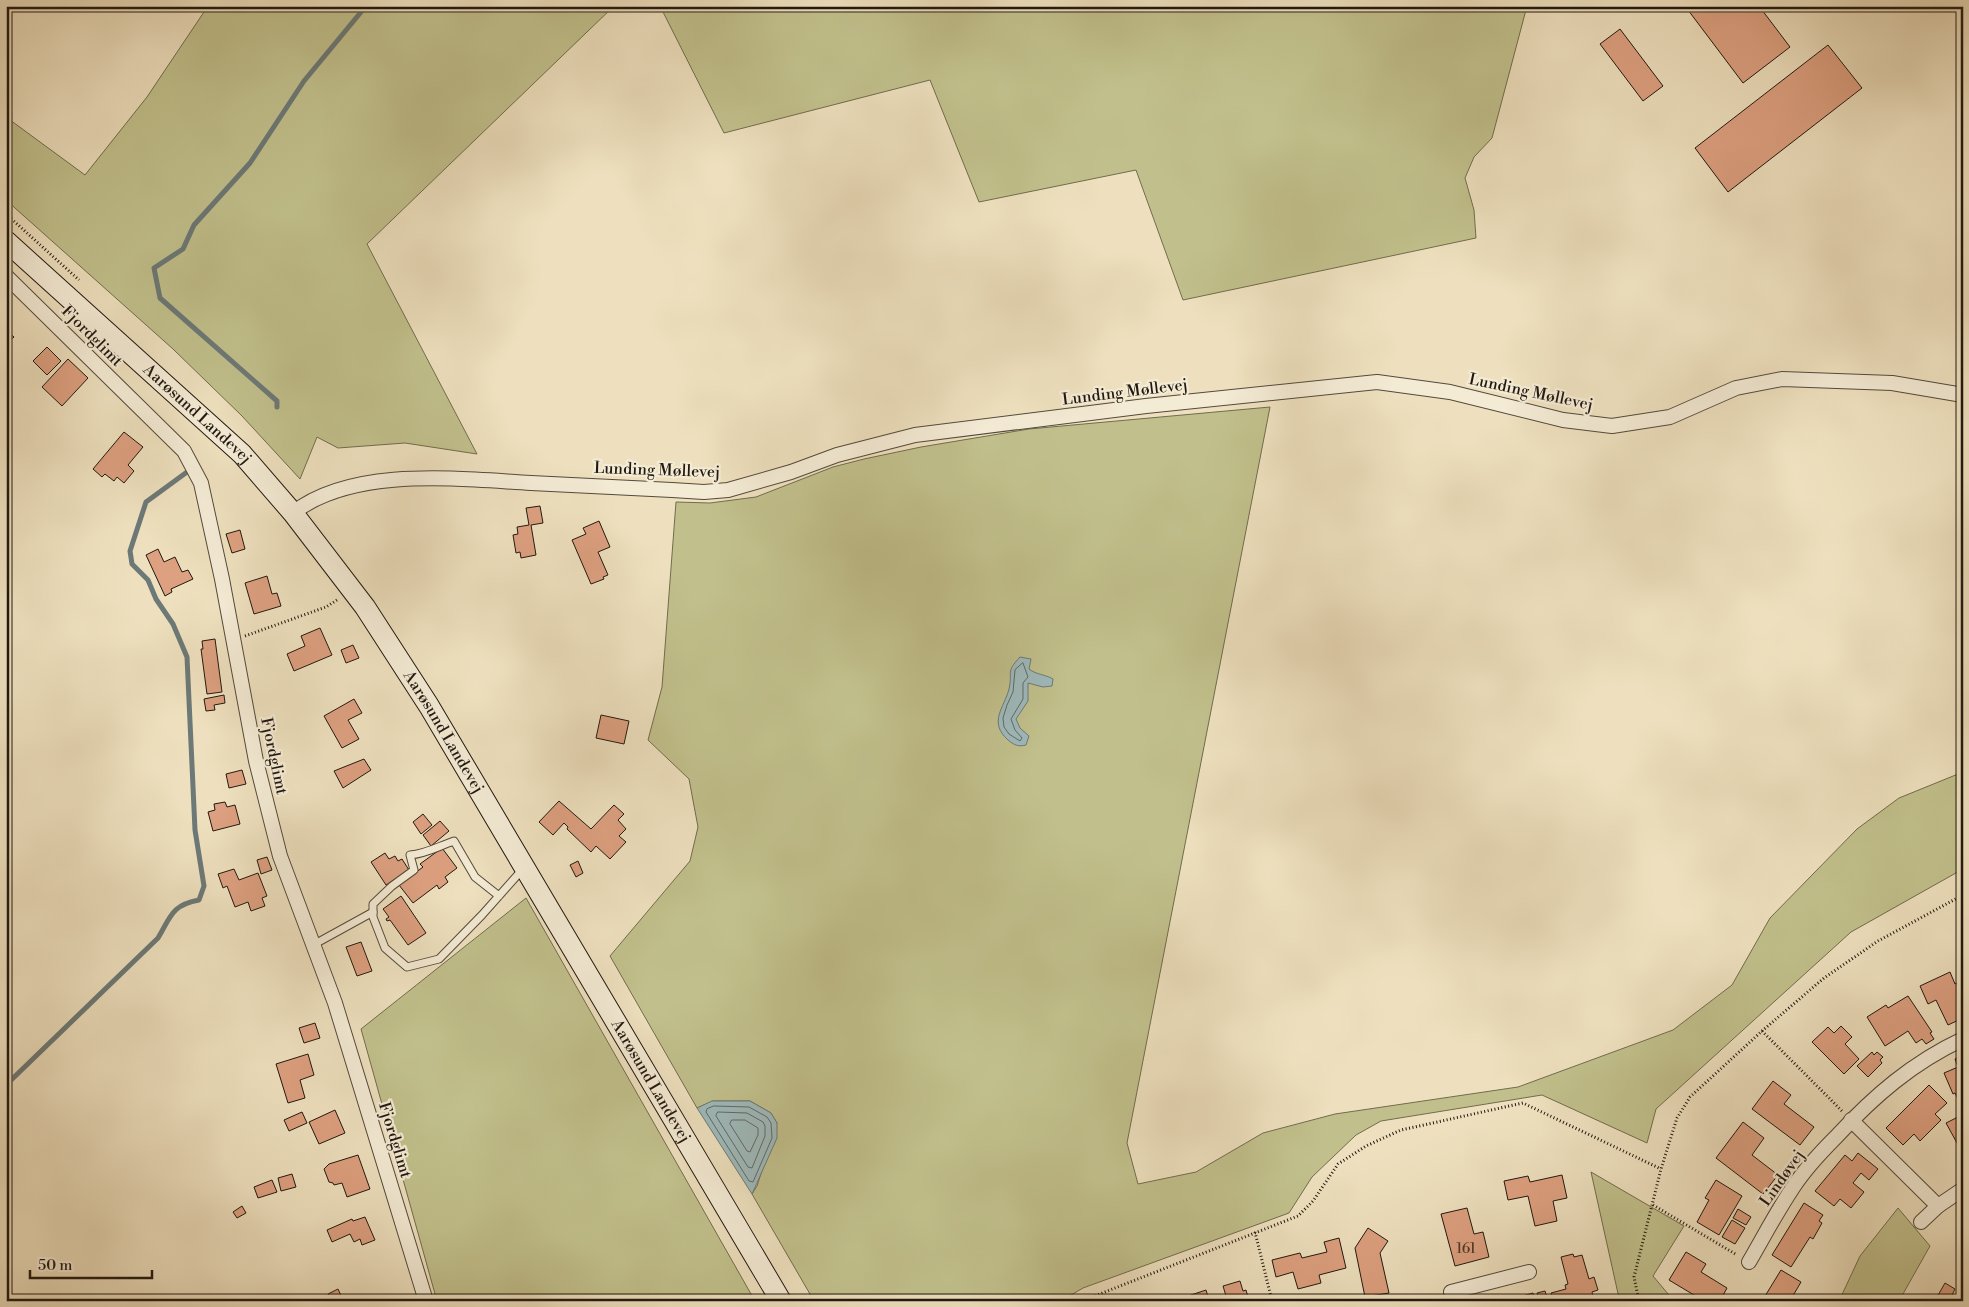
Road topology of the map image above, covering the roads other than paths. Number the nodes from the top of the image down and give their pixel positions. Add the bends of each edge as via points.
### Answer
1 (6, 241) edge
2 (6, 276) edge
3 (1963, 395) edge
4 (293, 513) junction
5 (524, 868) junction
6 (499, 896) junction
7 (373, 912) junction
8 (313, 945) junction
9 (1963, 1040) edge
10 (1851, 1120) junction
11 (1963, 1189) edge
12 (1938, 1206) junction
13 (1921, 1222) dead end
14 (1749, 1262) road end
15 (1529, 1272) dead end
16 (426, 1301) edge
17 (781, 1301) edge
18 (1453, 1301) edge

1 - 4 street, Aarøsund Landevej via 242,454
2 - 8 street, Fjordglimt via 184,451 201,482 256,761 280,856
3 - 4 street, Lunding Møllevej via 1892,383 1782,379 1736,388 1670,416 1612,426 1563,420 1450,392 1377,382 915,435 837,455 728,490 704,492 472,480 387,480 337,491 306,503
4 - 5 street, Aarøsund Landevej via 371,616 429,706
5 - 6 lane
5 - 17 street, Aarøsund Landevej
6 - 7 lane via 439,959 407,967 384,948
6 - 7 lane via 475,877 454,841 423,854 410,855 414,870 373,904
7 - 8 lane
8 - 16 street, Fjordglimt via 335,1003
9 - 10 street, Lindøvej via 1937,1052 1890,1084
10 - 12 street
10 - 14 street, Lindøvej via 1816,1157 1792,1189
11 - 12 street
12 - 13 street
15 - 18 street via 1451,1292

